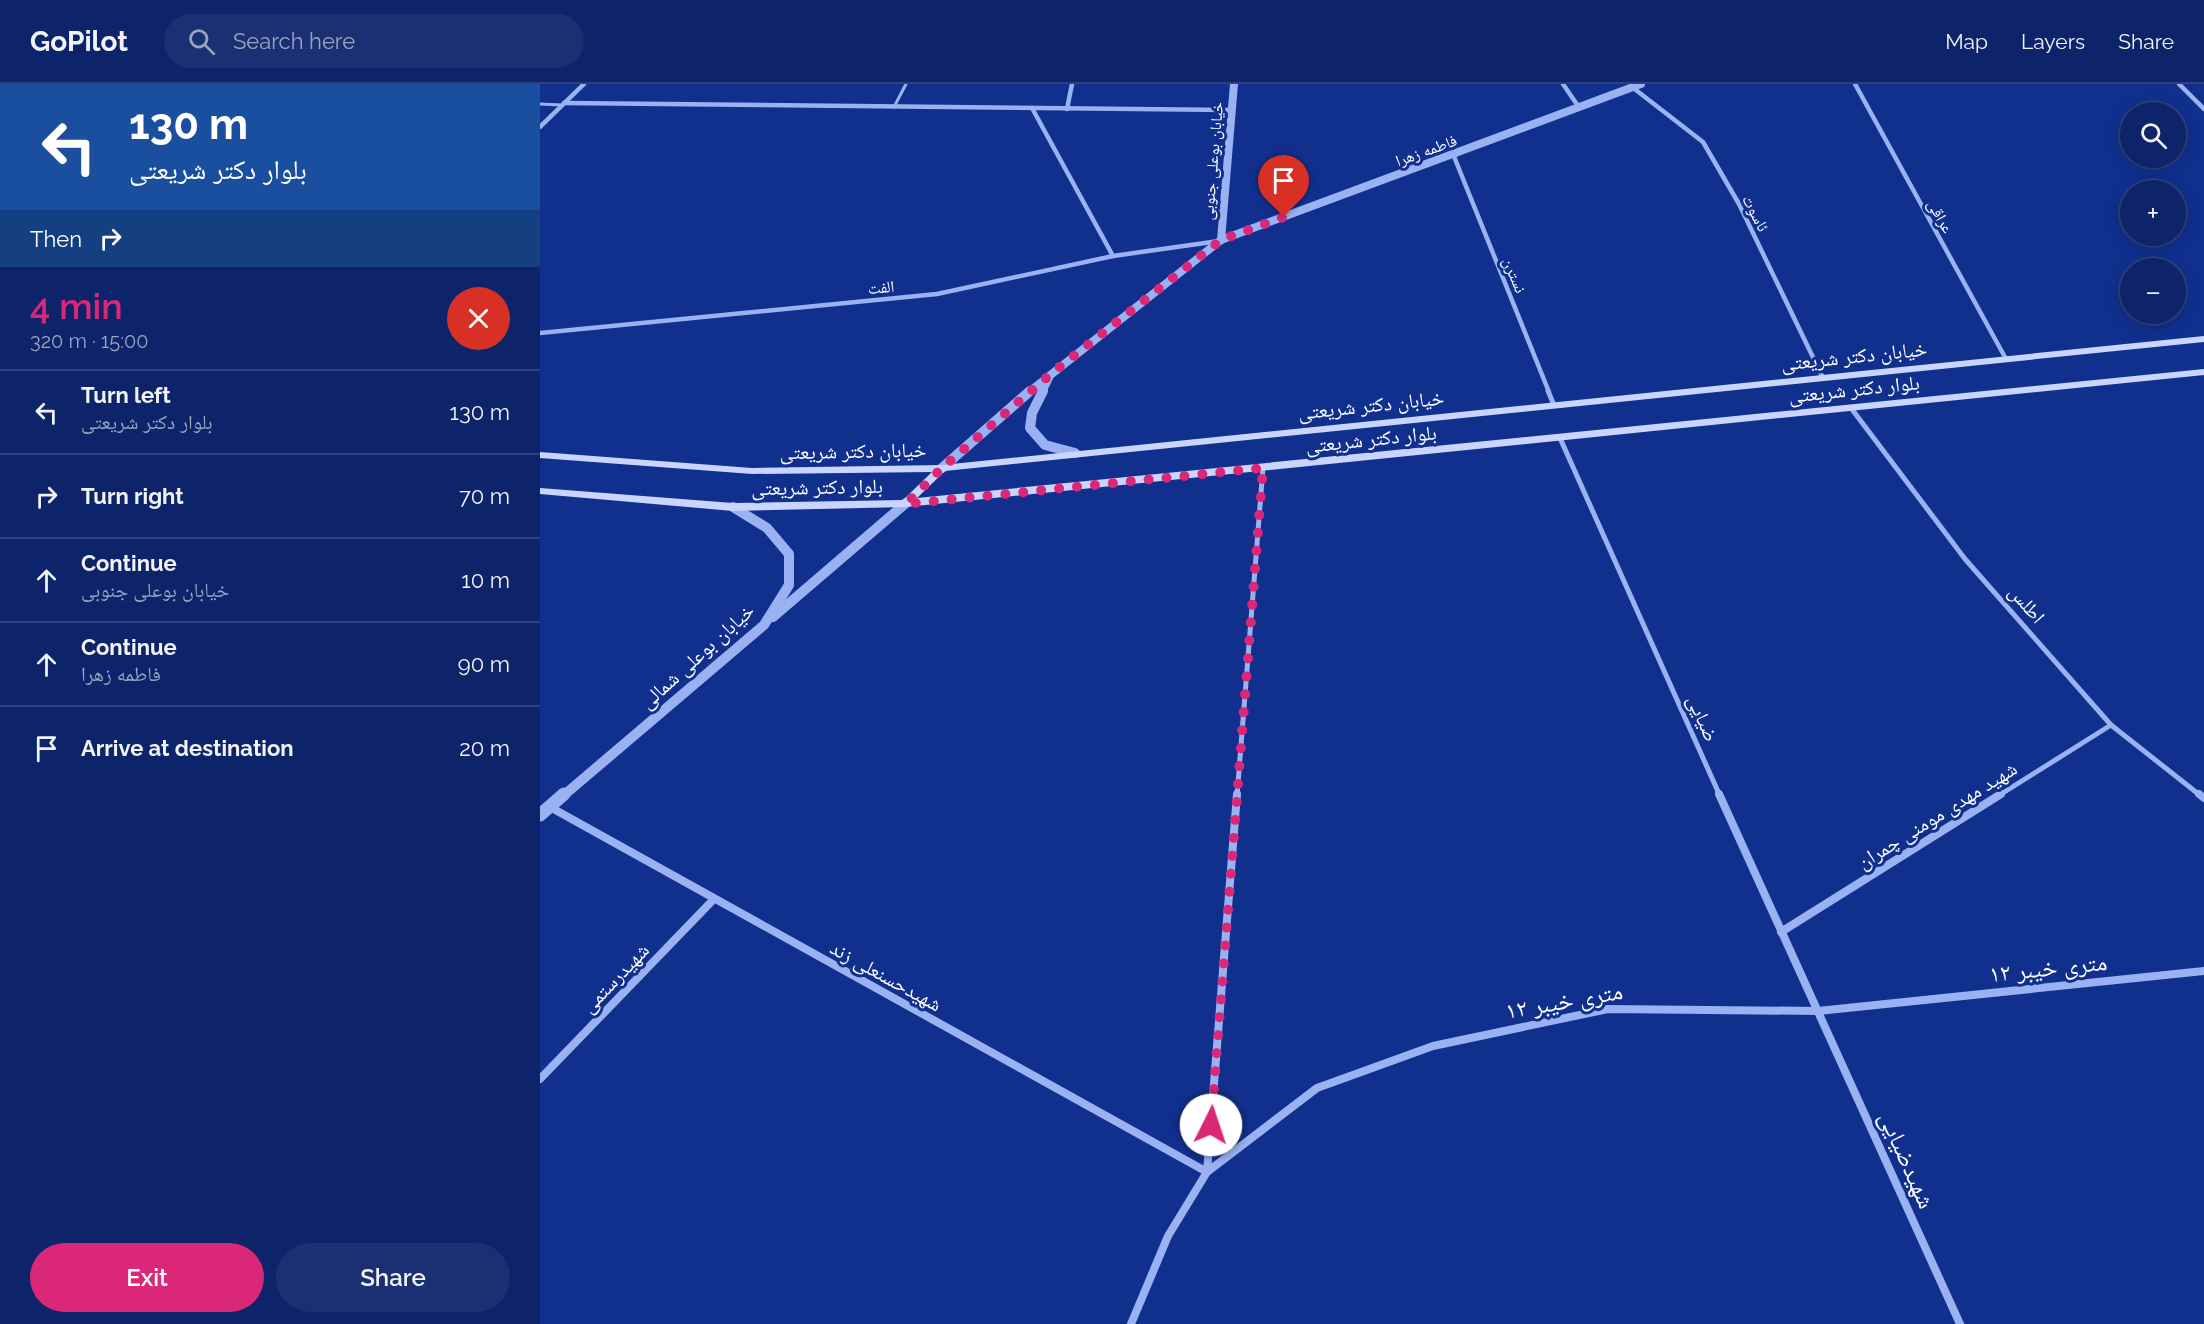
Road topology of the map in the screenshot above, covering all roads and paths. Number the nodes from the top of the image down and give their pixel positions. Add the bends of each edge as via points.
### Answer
1 (584, 84) edge
2 (906, 84) edge
3 (1072, 84) edge
4 (1234, 84) edge
5 (1563, 84) edge
6 (1641, 84) edge
7 (1855, 84) edge
8 (2179, 84) edge
9 (1632, 87) junction
10 (540, 104) edge
11 (563, 104) junction
12 (1578, 106) junction
13 (894, 107) junction
14 (1032, 108) junction
15 (1066, 109) junction
16 (2204, 109) edge
17 (1230, 110) junction
18 (540, 127) edge
19 (1453, 154) junction
20 (1221, 240) junction
21 (1113, 256) junction
22 (540, 333) edge
23 (2204, 339) edge
24 (2006, 359) junction
25 (2204, 372) edge
26 (1052, 373) junction
27 (1823, 378) junction
28 (1554, 405) junction
29 (1851, 408) junction
30 (1560, 438) junction
31 (1075, 453) junction
32 (540, 455) edge
33 (942, 468) junction
34 (1263, 468) junction
35 (540, 491) edge
36 (906, 504) junction
37 (733, 507) junction
38 (764, 625) junction
39 (2111, 725) junction
40 (2204, 798) edge
41 (549, 807) junction
42 (540, 815) edge
43 (713, 900) junction
44 (1781, 932) junction
45 (2204, 971) edge
46 (1818, 1011) junction
47 (540, 1079) edge
48 (1207, 1172) junction
49 (1131, 1324) edge
50 (1960, 1324) edge

1 - 11 street
2 - 13 lane
3 - 15 street
4 - 17 street, خیابان بوعلی جنوبی
5 - 12 street
6 - 9 street, فاطمه زهرا
7 - 24 street, عراقی
8 - 16 street
9 - 12 street, فاطمه زهرا
9 - 27 street, ئاسوت via 1703,142 1739,204
10 - 11 lane
11 - 13 street
11 - 18 street
12 - 19 street, فاطمه زهرا
13 - 14 street
14 - 15 street
14 - 21 street
15 - 17 street
17 - 20 street, خیابان بوعلی جنوبی
19 - 20 street, فاطمه زهرا
19 - 28 street, نسترن
20 - 21 street, الفت
20 - 26 street, خیابان بوعلی جنوبی
21 - 22 street, الفت via 938,294
23 - 24 main road, خیابان دکتر شریعتی
24 - 27 main road, خیابان دکتر شریعتی
25 - 29 main road, بلوار دکتر شریعتی
26 - 31 street via 1032,413 1030,428 1045,445
26 - 33 street, خیابان بوعلی جنوبی
27 - 28 main road, خیابان دکتر شریعتی
28 - 31 main road, خیابان دکتر شریعتی
29 - 30 main road, بلوار دکتر شریعتی
29 - 39 street, اطلس via 1965,559
30 - 34 main road, بلوار دکتر شریعتی
30 - 44 street, ضیایی
31 - 33 main road, خیابان دکتر شریعتی
32 - 33 main road, خیابان دکتر شریعتی via 752,471
33 - 36 main road
34 - 36 main road, بلوار دکتر شریعتی
34 - 48 street
35 - 37 main road, بلوار دکتر شریعتی
36 - 37 main road, بلوار دکتر شریعتی
36 - 38 street
37 - 38 street, خیابان بوعلی شمالی via 767,528 789,554 789,585
38 - 41 street, خیابان بوعلی شمالی
39 - 40 street, اطلس
39 - 44 street, شهید مهدی مومنی چمران
41 - 42 street, خیابان بوعلی شمالی
41 - 43 street, شهیدحسنعلی زند
43 - 47 street, شهیدرستمی
43 - 48 street, شهیدحسنعلی زند
44 - 46 street, ضیایی
45 - 46 street, ۱۲ متری خیبر
46 - 48 street, ۱۲ متری خیبر via 1608,1009 1433,1046 1317,1088
46 - 50 street, شهیدضیایی
48 - 49 street, ۱۲ متری خیبر via 1167,1236

